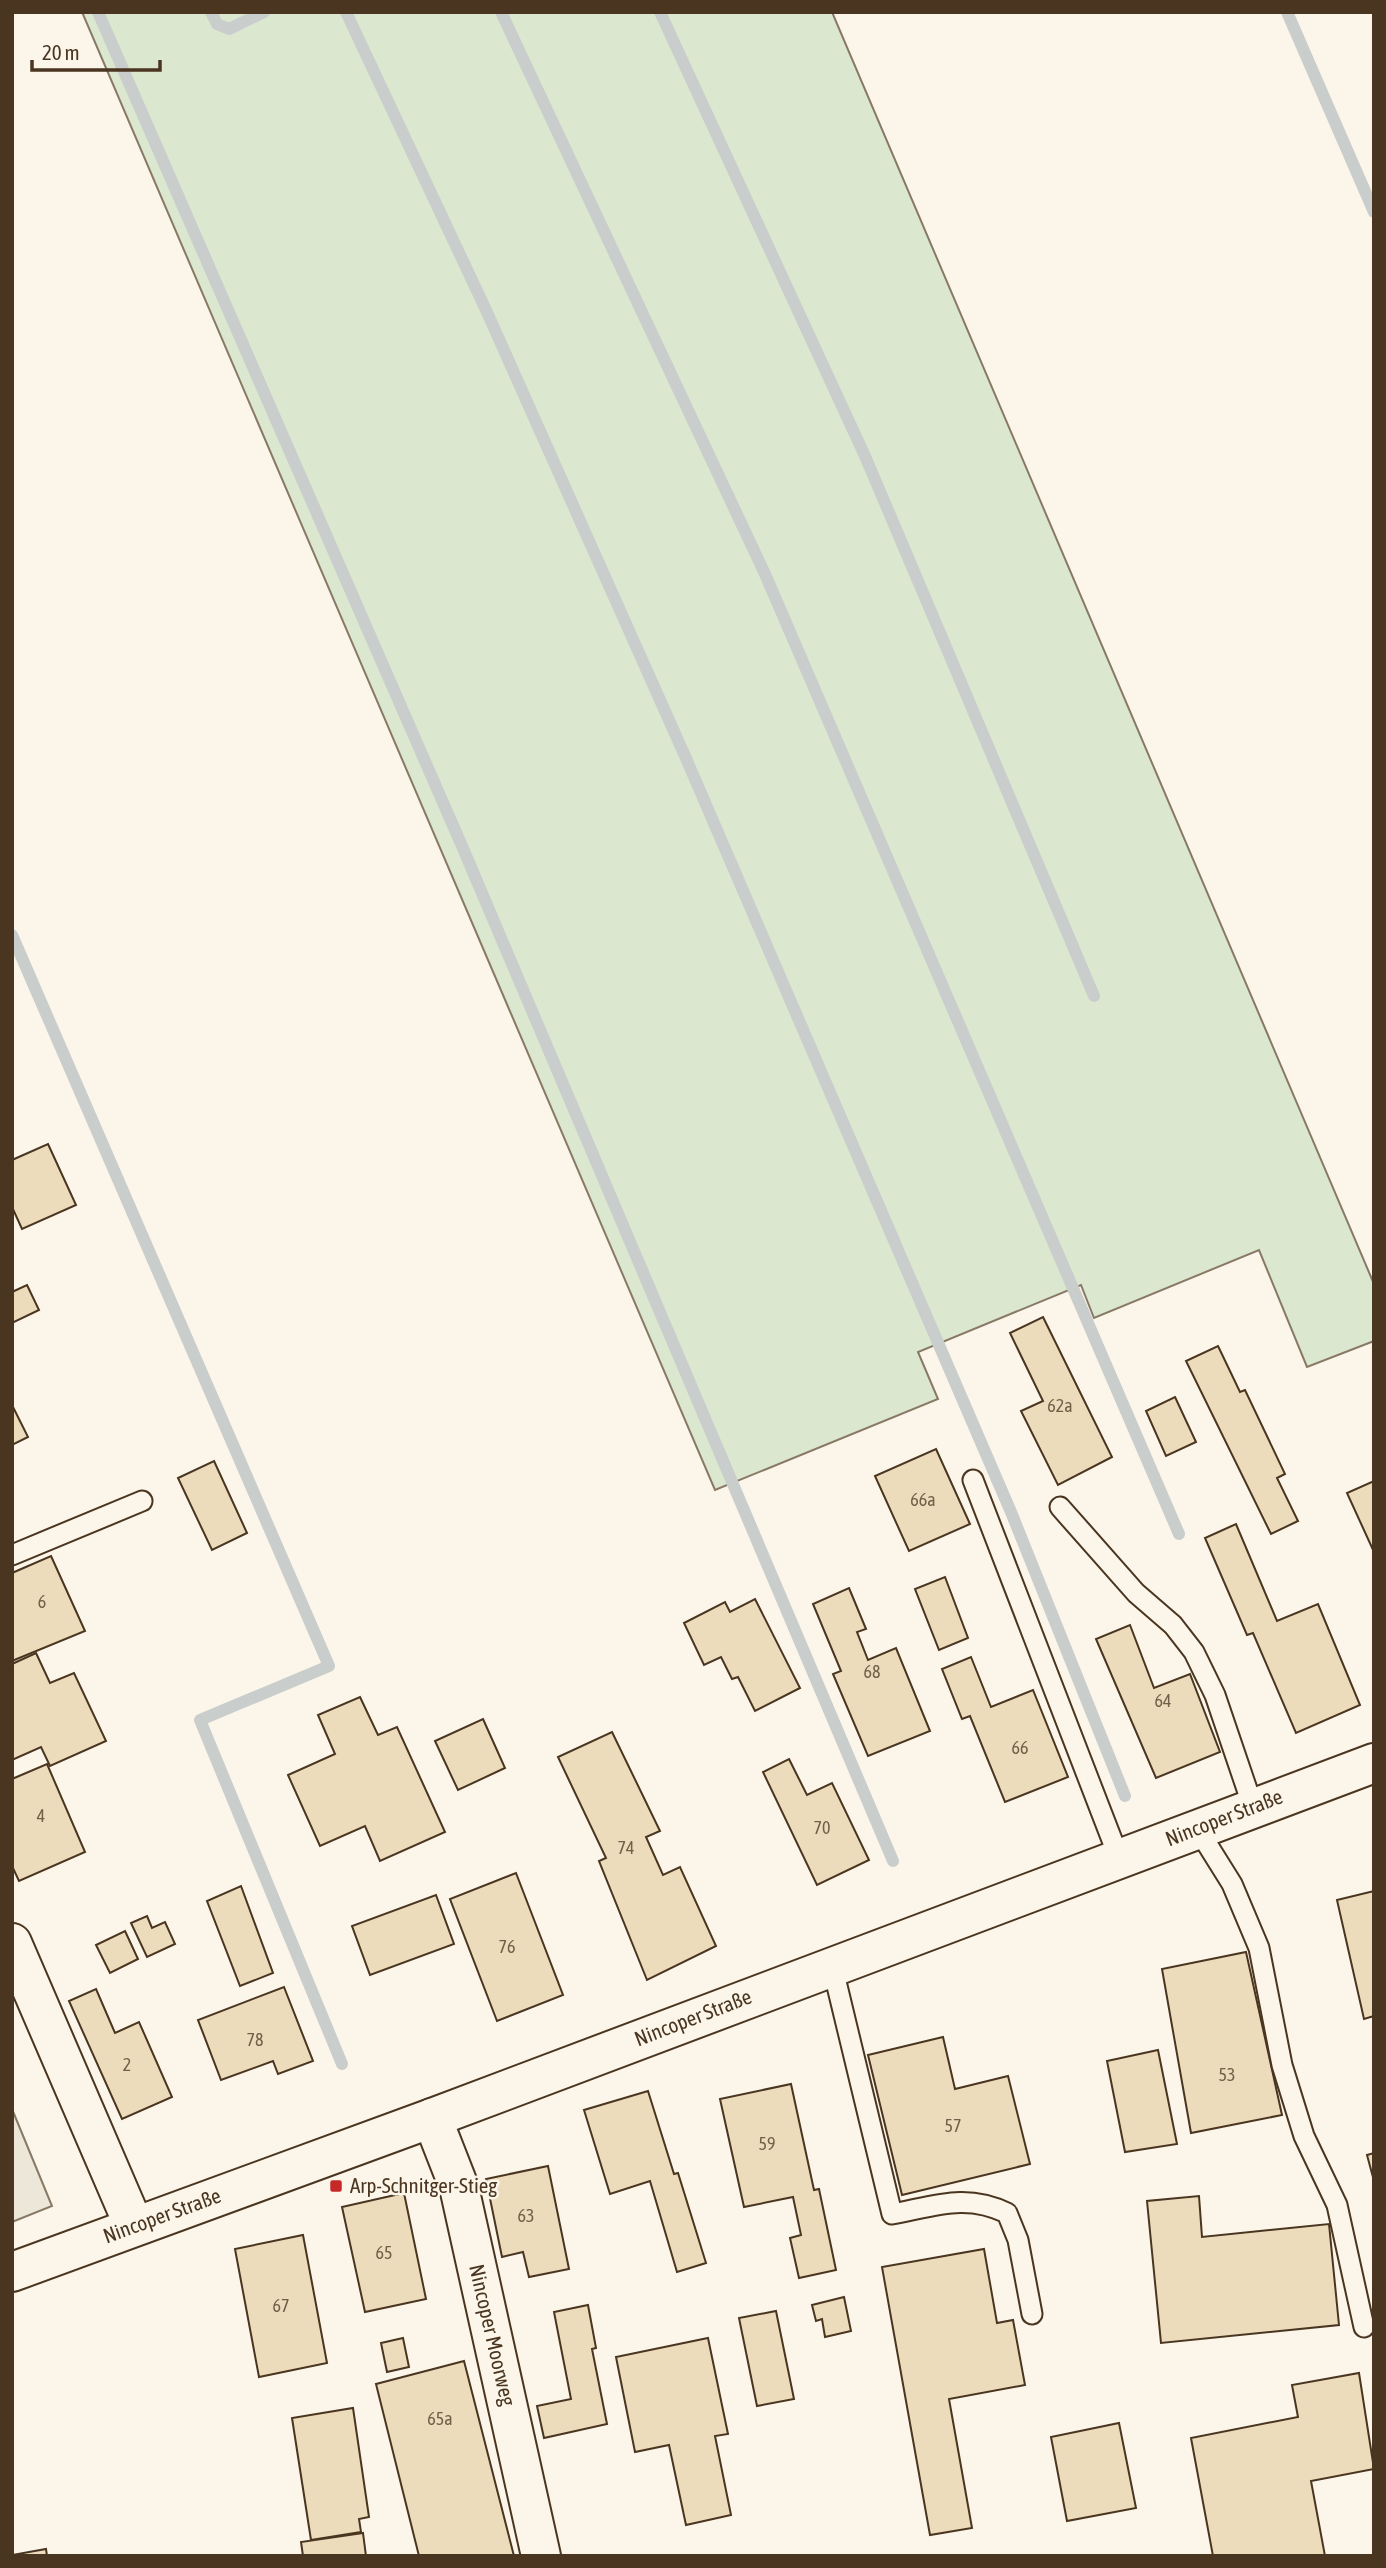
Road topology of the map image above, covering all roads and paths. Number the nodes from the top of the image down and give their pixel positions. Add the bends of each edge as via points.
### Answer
1 (973, 1480) dead end
2 (142, 1501) dead end
3 (1060, 1507) dead end
4 (12, 1555) edge
5 (1374, 1763) edge
6 (1253, 1807) junction
7 (1198, 1828) junction
8 (1119, 1858) junction
9 (12, 1943) edge
10 (832, 1965) junction
11 (432, 2118) junction
12 (134, 2226) junction
13 (12, 2272) edge
14 (1032, 2314) dead end
15 (1364, 2327) dead end
16 (541, 2556) edge

1 - 8 lane
2 - 4 lane
3 - 6 lane via 1194,1652 1215,1695
5 - 6 main road, Nincoper Straße
6 - 7 main road, Nincoper Straße
7 - 8 main road, Nincoper Straße
7 - 15 lane via 1232,1884 1259,1948 1282,2066 1304,2136 1337,2205
8 - 10 main road, Nincoper Straße
9 - 12 main road
10 - 11 main road, Nincoper Straße
10 - 14 lane via 892,2214 961,2201 986,2202 1007,2213 1018,2240
11 - 12 main road, Nincoper Straße
11 - 16 main road, Nincoper Moorweg via 459,2187
12 - 13 main road, Nincoper Straße

